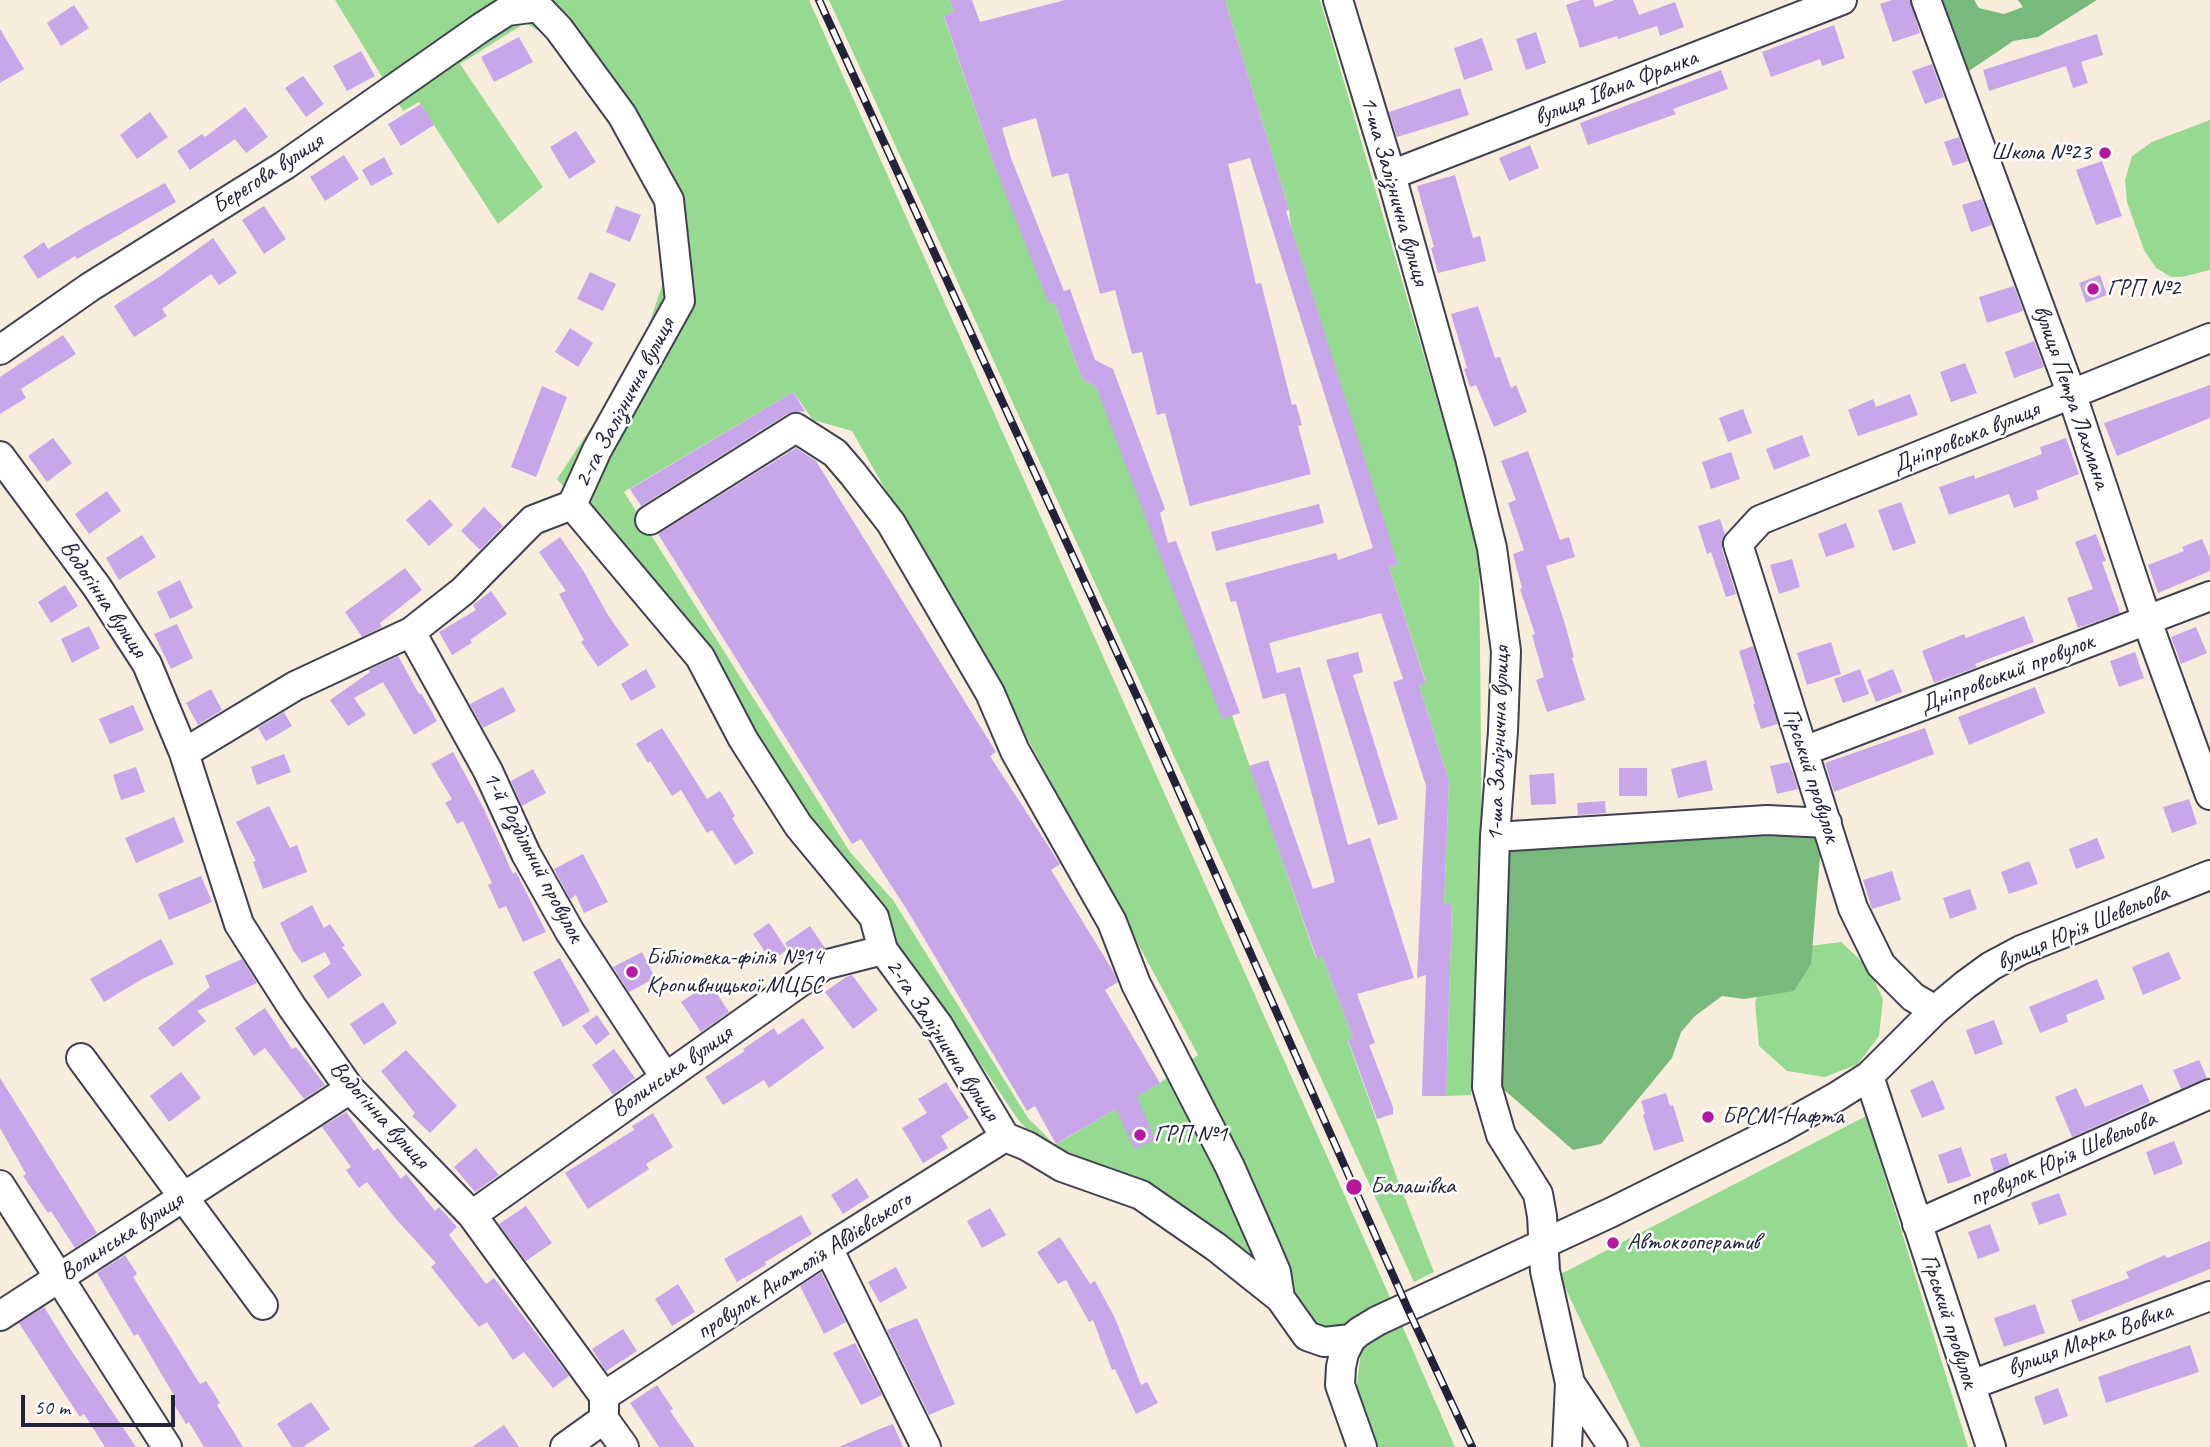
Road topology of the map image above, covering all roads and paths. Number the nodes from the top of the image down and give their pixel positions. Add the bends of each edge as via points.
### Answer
1 (1338, 0) edge
2 (1842, 0) edge
3 (1926, 0) edge
4 (538, 7) joint
5 (1391, 175) junction
6 (2210, 338) edge
7 (0, 350) edge
8 (2072, 396) junction
9 (0, 456) edge
10 (572, 505) junction
11 (650, 520) dead end
12 (1760, 520) joint
13 (2210, 596) edge
14 (2147, 621) junction
15 (411, 632) junction
16 (1804, 751) junction
17 (184, 754) junction
18 (2210, 795) edge
19 (1827, 823) junction
20 (1495, 837) junction
21 (2210, 875) edge
22 (883, 950) junction
23 (1935, 1010) junction
24 (81, 1058) dead end
25 (1869, 1076) junction
26 (665, 1077) junction
27 (350, 1089) junction
28 (2210, 1094) edge
29 (1005, 1137) junction
30 (0, 1185) edge
31 (183, 1198) junction
32 (472, 1215) junction
33 (1917, 1224) junction
34 (1543, 1245) junction
35 (828, 1248) junction
36 (60, 1276) junction
37 (2210, 1296) edge
38 (1280, 1298) junction
39 (263, 1305) dead end
40 (0, 1316) edge
41 (1352, 1339) junction
42 (1570, 1383) junction
43 (1971, 1385) junction
44 (604, 1408) junction
45 (167, 1447) edge
46 (565, 1447) edge
47 (624, 1447) edge
48 (926, 1447) edge
49 (1362, 1447) edge
50 (1567, 1447) edge
51 (1614, 1447) edge
52 (1991, 1447) edge

1 - 5 street, 1-ша Залізнична вулиця
2 - 5 street, вулиця Івана Франка
3 - 8 street, вулиця Петра Лахмана
4 - 7 street, Берегова вулиця via 507,11 285,165 90,287
4 - 10 street, 2-га Залізнична вулиця via 622,115 669,200 680,301 597,450
5 - 20 street, 1-ша Залізнична вулиця via 1492,548 1506,651
6 - 8 street, Дніпровська вулиця
8 - 12 street, Дніпровська вулиця
8 - 14 street, вулиця Петра Лахмана
9 - 17 street, Водогінна вулиця via 97,587 147,664
10 - 15 street, 2-га Залізнична вулиця via 533,520 463,592
10 - 22 street, 2-га Залізнична вулиця via 699,657 743,739 798,825 874,917
11 - 38 street via 796,428 835,453 853,474 891,523 990,693 1015,751 1112,922 1136,984 1230,1167 1276,1272
12 - 16 street, Гірський провулок via 1738,544
13 - 14 street, Дніпровський провулок
14 - 16 street, Дніпровський провулок
14 - 18 street, вулиця Петра Лахмана
15 - 17 street via 295,686
15 - 26 street, 1-й Роздільний провулок via 570,933
16 - 19 street, Гірський провулок
17 - 27 street, Водогінна вулиця via 239,924
19 - 20 street via 1767,820
19 - 23 street, Гірський провулок via 1853,908 1881,965 1913,997
20 - 34 street, 1-ша Залізнична вулиця via 1487,1087 1501,1135 1538,1194
21 - 23 street, вулиця Юрія Шевельова via 2021,950 1991,966
22 - 26 street, Волинська вулиця via 824,965
22 - 29 street, 2-га Залізнична вулиця via 937,1025
23 - 25 street, вулиця Юрія Шевельова
24 - 31 street
25 - 33 street, Гірський провулок
25 - 34 street, вулиця Юрія Шевельова via 1779,1129
26 - 32 street, Волинська вулиця
27 - 31 street, Волинська вулиця
27 - 32 street, Водогінна вулиця
28 - 33 street, провулок Юрія Шевельова
29 - 35 street, провулок Анатолія Авдієвського
29 - 38 street, 2-га Залізнична вулиця via 1062,1167 1141,1195
30 - 36 street
31 - 36 street, Волинська вулиця
31 - 39 street
32 - 44 street, Водогінна вулиця
33 - 43 street, Гірський провулок
34 - 41 street, вулиця Юрія Шевельова via 1377,1321
34 - 42 street, 1-ша Залізнична вулиця
35 - 44 street, провулок Анатолія Авдієвського
35 - 48 street
36 - 40 street, Волинська вулиця
36 - 45 street
37 - 43 street, вулиця Марка Вовчка
38 - 41 street, 2-га Залізнична вулиця via 1307,1336 1324,1342
41 - 49 street via 1341,1367 1340,1385
42 - 50 street
42 - 51 street
43 - 52 street, Гірський провулок
44 - 46 street, провулок Анатолія Авдієвського
44 - 47 street, Водогінна вулиця

